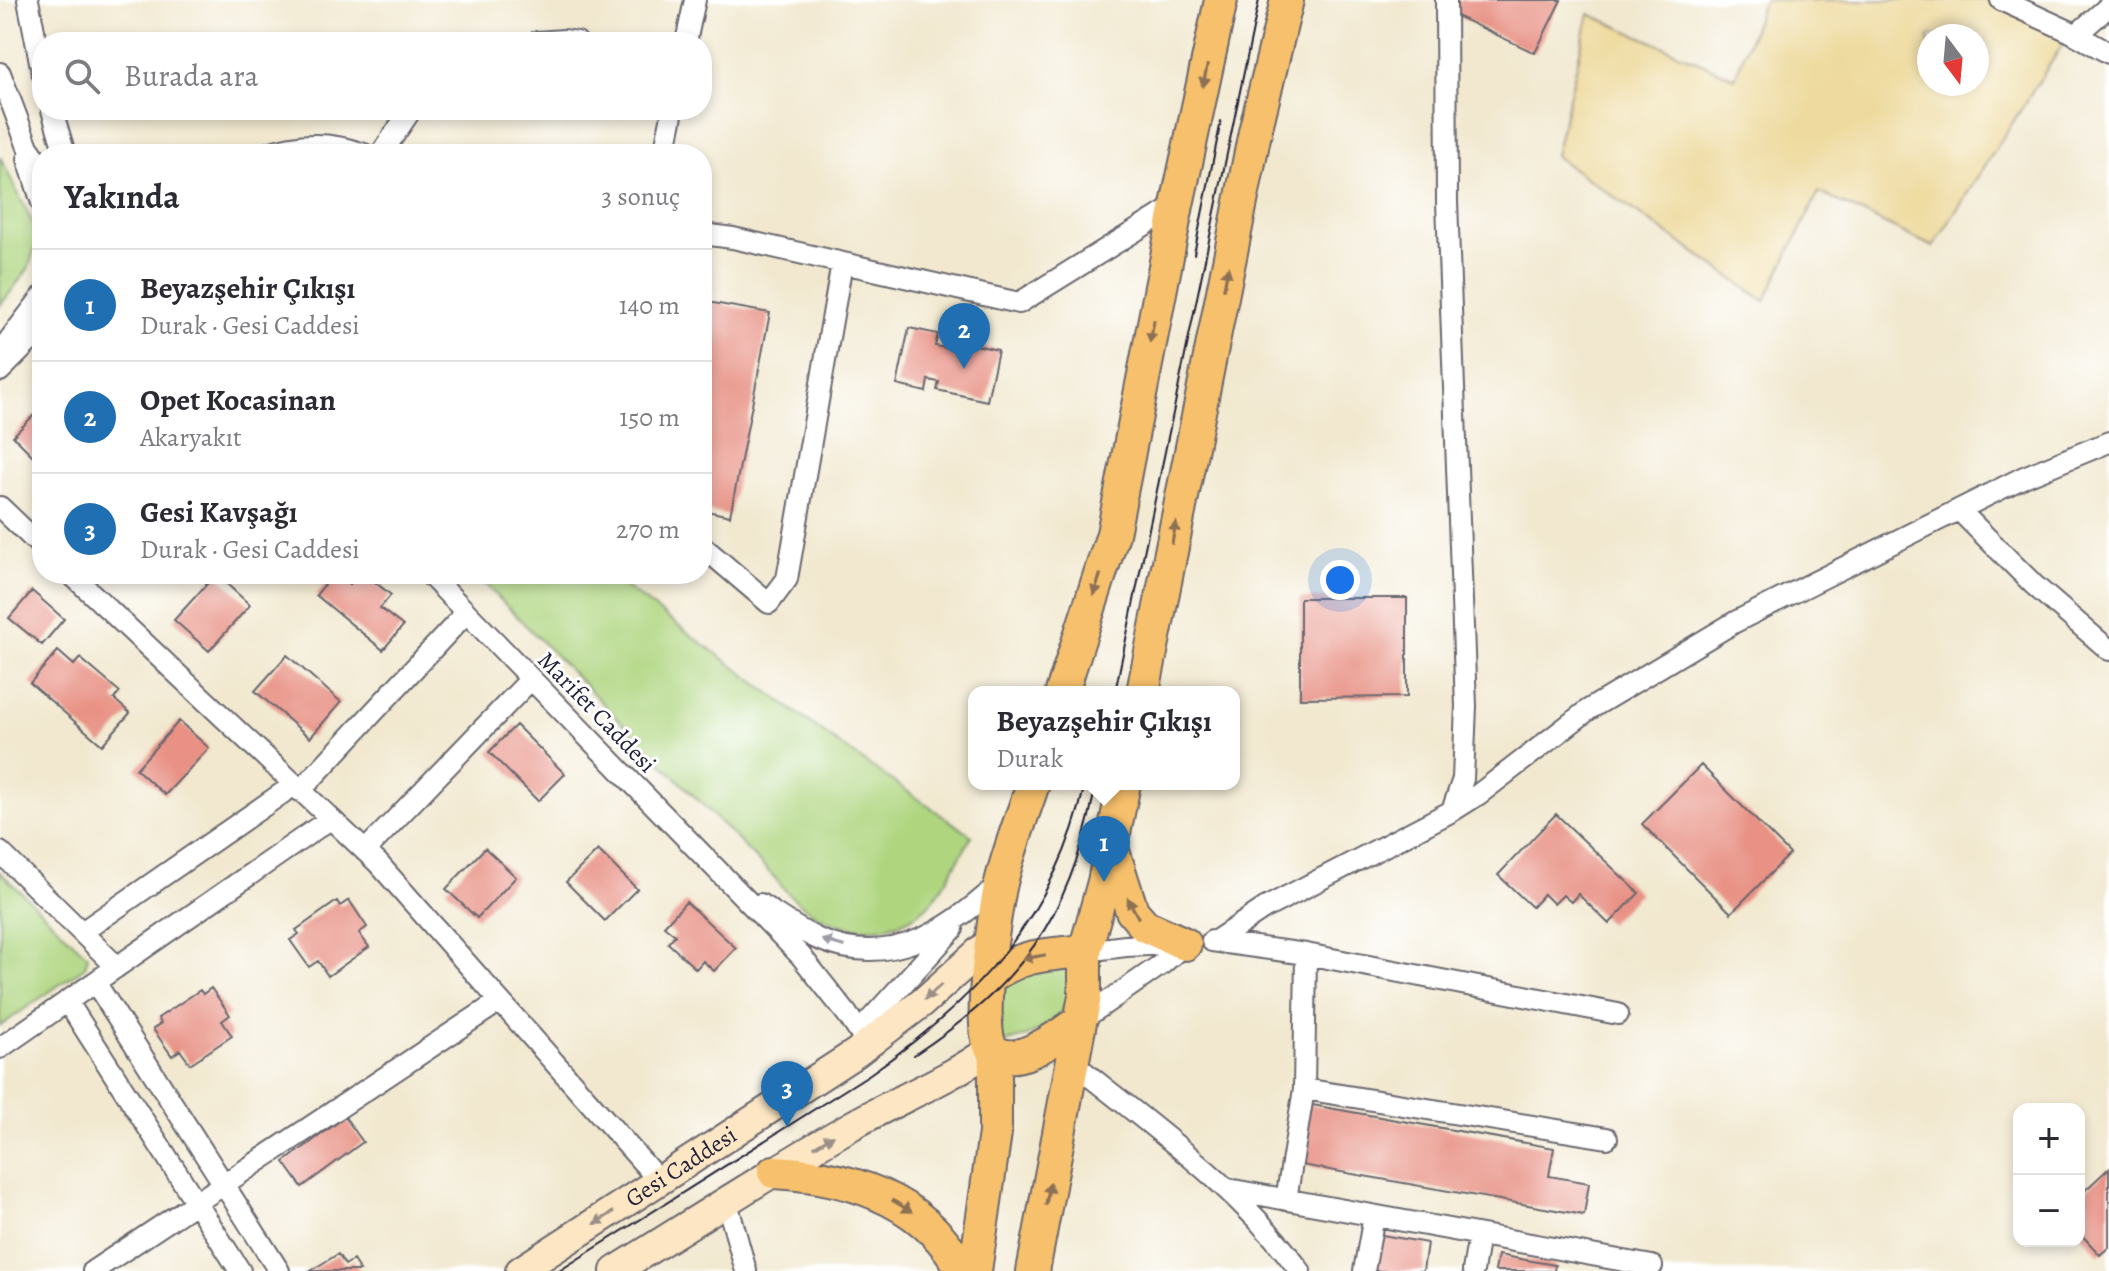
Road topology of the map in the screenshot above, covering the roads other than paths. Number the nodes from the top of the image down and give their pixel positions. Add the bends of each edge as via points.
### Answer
1 (28, 0) edge
2 (1221, 0) edge
3 (1287, 0) edge
4 (1446, 0) edge
5 (2001, 0) edge
6 (688, 2) edge
7 (2109, 6) edge
8 (34, 32) edge
9 (686, 32) edge
10 (2076, 35) junction
11 (2109, 53) edge
12 (0, 73) edge
13 (55, 120) edge
14 (404, 120) edge
15 (671, 120) edge
16 (62, 144) edge
17 (388, 144) edge
18 (666, 144) edge
19 (28, 147) junction
20 (32, 153) edge
21 (32, 171) edge
22 (1177, 205) junction
23 (712, 236) edge
24 (842, 263) junction
25 (32, 310) edge
26 (32, 339) edge
27 (0, 352) edge
28 (0, 371) edge
29 (2109, 442) edge
30 (0, 507) edge
31 (1959, 510) junction
32 (32, 537) edge
33 (712, 555) edge
34 (82, 584) edge
35 (438, 584) edge
36 (465, 614) junction
37 (2109, 650) edge
38 (530, 680) junction
39 (1064, 686) edge
40 (1144, 686) edge
41 (297, 788) junction
42 (1031, 790) edge
43 (1123, 790) edge
44 (1452, 811) junction
45 (330, 819) junction
46 (1112, 847) junction
47 (365, 851) junction
48 (0, 852) edge
49 (1001, 883) junction
50 (730, 884) junction
51 (966, 914) junction
52 (82, 932) junction
53 (992, 940) junction
54 (1217, 940) junction
55 (1185, 944) junction
56 (1085, 951) junction
57 (1306, 954) junction
58 (117, 967) junction
59 (988, 978) junction
60 (95, 982) junction
61 (67, 1001) junction
62 (500, 1001) junction
63 (1618, 1014) dead end
64 (1080, 1021) junction
65 (864, 1038) junction
66 (0, 1048) edge
67 (993, 1058) junction
68 (1072, 1062) junction
69 (1304, 1089) junction
70 (1607, 1138) dead end
71 (774, 1172) junction
72 (660, 1182) junction
73 (224, 1184) junction
74 (1228, 1189) junction
75 (726, 1199) junction
76 (1286, 1200) junction
77 (196, 1203) junction
78 (1374, 1216) junction
79 (1479, 1235) junction
80 (1652, 1266) dead end
81 (93, 1271) edge
82 (240, 1271) edge
83 (279, 1271) edge
84 (520, 1271) edge
85 (615, 1271) edge
86 (746, 1271) edge
87 (963, 1271) edge
88 (975, 1271) edge
89 (1033, 1271) edge
90 (1300, 1271) edge
91 (1364, 1271) edge
92 (1473, 1271) edge

1 - 8 street
2 -> 22 highway
40 -> 3 highway via 1255,132
4 - 44 street via 1447,217 1466,706 1463,779
5 - 10 street
6 - 9 street
7 - 10 street
10 - 11 street
12 - 19 street
13 - 16 street
14 - 17 street
15 - 18 street
19 - 20 street
19 - 21 street
22 - 24 street via 1019,303
22 -> 39 highway via 1113,534
23 - 24 street
24 - 33 street via 787,579 769,603
25 - 27 street
26 - 28 street
29 - 31 street
30 - 32 street
31 - 37 street
31 - 44 street via 1780,598 1649,672
34 - 41 street
35 - 36 street, Marifet Caddesi
36 - 38 street, Marifet Caddesi
36 - 41 street
38 - 47 street
38 - 50 street, Marifet Caddesi
41 - 45 street
41 - 52 street
42 - 49 highway
43 - 46 highway
44 - 54 street via 1265,908
45 - 47 street
45 - 58 street
55 -> 46 highway via 1145,926 1132,911
46 - 56 highway
47 - 62 street
48 - 52 street
49 - 51 street
49 - 53 highway
51 -> 50 street via 913,944 846,947 806,933
50 - 65 street via 807,964
51 - 65 street
52 - 58 street
53 - 59 highway
53 -> 65 main road, Gesi Caddesi via 923,1002
54 - 55 street
54 - 57 street
55 - 56 street
55 - 64 street
56 -> 59 highway via 1034,955
56 - 64 highway
57 - 63 street
57 - 69 street
58 - 60 street
59 - 67 highway via 985,1020
60 - 61 street
60 - 73 street
61 - 66 street
61 - 77 street
62 - 72 street
62 - 73 street
64 - 67 highway via 1032,1051
64 - 68 highway
65 - 72 main road, Gesi Caddesi
71 -> 67 main road via 880,1110
67 - 88 highway via 995,1133
68 - 74 street
89 -> 68 highway
69 - 70 street
69 - 76 street
71 - 75 main road
71 -> 87 highway via 835,1179 892,1199 936,1232
72 -> 84 main road, Gesi Caddesi
73 - 77 street
73 - 83 street
74 - 76 street
74 - 90 street
75 - 85 main road
75 - 86 street
76 - 78 street
77 - 81 street
77 - 82 street
78 - 79 street
78 - 91 street
79 - 80 street
79 - 92 street

